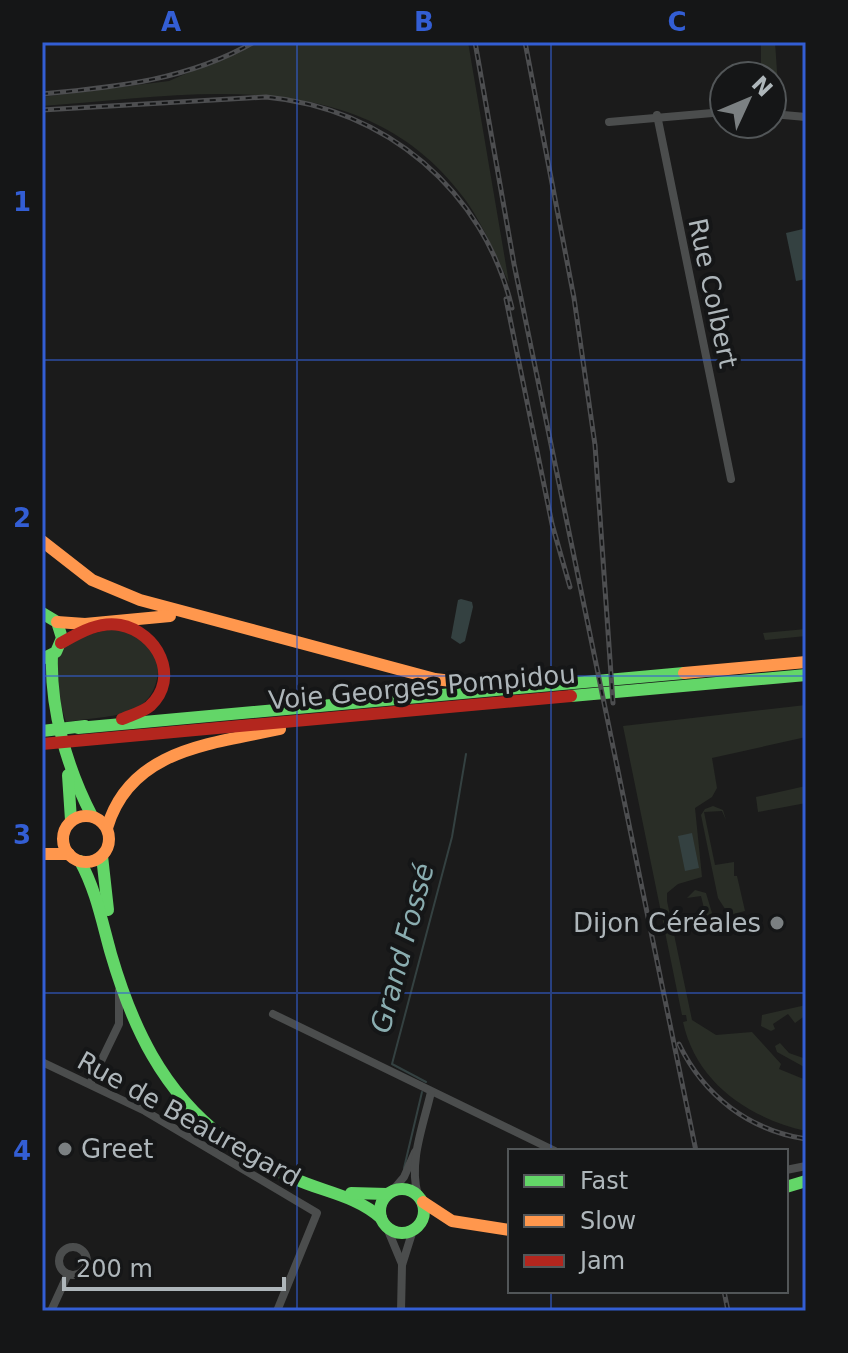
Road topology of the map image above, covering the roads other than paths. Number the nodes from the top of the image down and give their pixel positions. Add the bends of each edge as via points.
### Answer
1 (708, 113) edge
2 (657, 115) junction
3 (609, 122) dead end
4 (731, 479) dead end
5 (42, 541) edge
6 (42, 613) edge
7 (57, 622) junction
8 (226, 624) junction
9 (61, 643) junction
10 (47, 657) edge
11 (806, 662) edge
12 (806, 675) edge
13 (42, 680) edge
14 (562, 684) junction
15 (618, 685) junction
16 (582, 688) junction
17 (52, 701) junction
18 (331, 718) junction
19 (78, 728) junction
20 (42, 731) edge
21 (42, 744) edge
22 (70, 771) junction
23 (92, 816) junction
24 (71, 820) junction
25 (107, 828) junction
26 (42, 854) edge
27 (102, 856) junction
28 (75, 858) junction
29 (118, 978) junction
30 (273, 1014) dead end
31 (42, 1062) edge
32 (90, 1084) junction
33 (431, 1092) junction
34 (419, 1143) junction
35 (551, 1149) edge
36 (390, 1192) junction
37 (420, 1198) junction
38 (384, 1223) junction
39 (416, 1229) junction
40 (508, 1232) edge
41 (508, 1232) edge
42 (402, 1265) junction
43 (68, 1274) dead end
44 (51, 1311) edge
45 (277, 1311) edge
46 (401, 1311) edge

1 - 2 street
2 - 3 street
2 - 4 street, Rue Colbert
5 - 8 main road via 106,587
6 - 7 main road
7 - 8 main road via 158,614
7 - 9 main road
8 - 14 main road via 435,679 476,685
9 - 10 main road
9 - 19 main road via 98,626 125,625 148,635 164,660 164,683 153,705 135,715
10 - 17 main road
11 - 15 main road, Voie Georges Pompidou
12 - 15 main road, Voie Georges Pompidou
13 - 17 main road
14 - 16 main road, Voie Georges Pompidou
14 - 19 main road, Voie Georges Pompidou
15 - 16 main road, Voie Georges Pompidou
16 - 18 main road, Voie Georges Pompidou
17 - 22 main road
18 - 21 main road, Voie Georges Pompidou
18 - 25 main road via 152,765 134,778 114,805
19 - 20 main road
22 - 23 main road
22 - 24 main road
23 - 24 main road
23 - 25 main road
24 - 28 main road via 63,841
25 - 27 main road via 109,846
26 - 28 main road
27 - 28 main road via 92,861
27 - 36 main road via 106,903 137,1017 156,1057 185,1096 224,1132 288,1172 351,1193
28 - 29 main road via 93,886
29 - 32 street via 119,1024
29 - 38 main road via 149,1055 200,1118 268,1166 352,1199
30 - 33 street
31 - 32 street, Rue de Beauregard
32 - 45 street, Rue de Beauregard via 317,1213
33 - 34 street
33 - 35 street
34 - 36 street via 406,1173
34 - 37 street via 415,1181
36 - 37 main road via 405,1188
36 - 38 main road via 380,1204
37 - 39 main road via 424,1213
37 - 40 main road via 435,1214 454,1222
38 - 39 main road via 401,1233
38 - 42 street
39 - 41 main road via 433,1224
39 - 42 street
42 - 46 street
43 - 44 street

